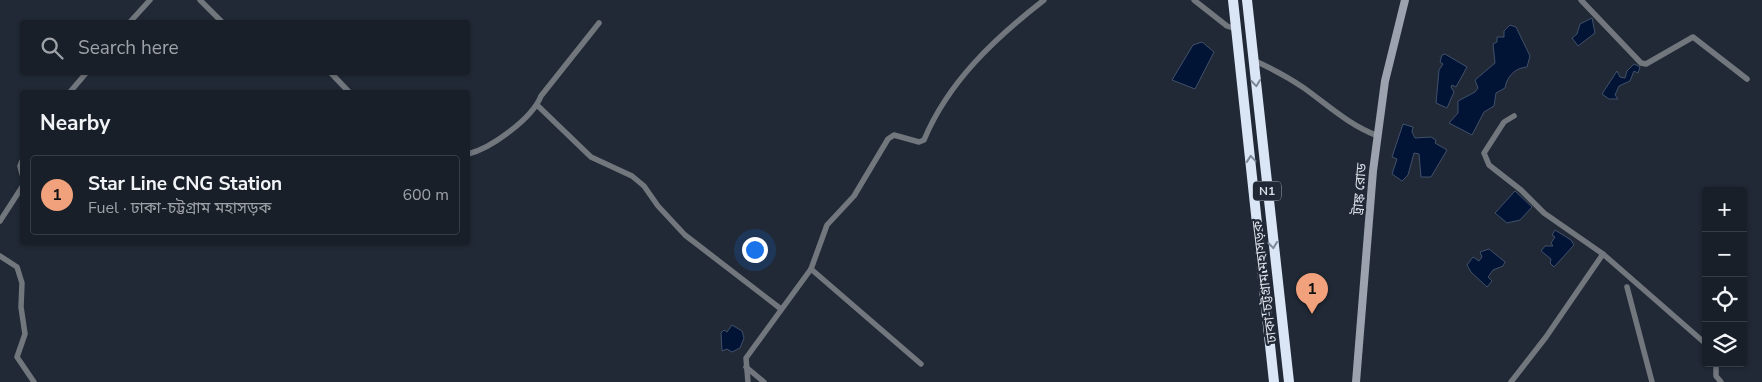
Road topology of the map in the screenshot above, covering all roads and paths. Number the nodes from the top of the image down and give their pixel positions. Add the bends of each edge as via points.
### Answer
1 (150, 0) edge
2 (200, 0) edge
3 (1044, 0) edge
4 (1194, 0) edge
5 (1233, 0) edge
6 (1248, 0) edge
7 (1405, 0) edge
8 (1581, 0) edge
9 (132, 20) edge
10 (220, 20) edge
11 (598, 23) dead end
12 (1236, 29) junction
13 (1253, 60) junction
14 (84, 75) edge
15 (333, 75) edge
16 (1747, 80) dead end
17 (72, 90) edge
18 (347, 90) edge
19 (537, 104) junction
20 (1514, 116) dead end
21 (1378, 136) junction
22 (470, 153) edge
23 (20, 191) edge
24 (0, 221) edge
25 (1603, 254) junction
26 (0, 256) edge
27 (811, 269) junction
28 (1627, 287) dead end
29 (781, 309) junction
30 (1702, 341) edge
31 (921, 364) dead end
32 (746, 367) junction
33 (1716, 367) edge
34 (34, 382) edge
35 (748, 382) edge
36 (764, 382) edge
37 (1274, 382) edge
38 (1289, 382) edge
39 (1356, 382) edge
40 (1511, 382) edge
41 (1652, 382) edge
42 (1721, 382) edge

1 - 9 street
2 - 10 street
3 - 27 street via 959,79 938,109 924,140 919,142 894,135 888,139 854,196 827,225
4 - 12 street via 1227,26
5 - 12 highway, ঢাকা-চট্টগ্রাম মহাসড়ক / N1
6 - 13 highway, ঢাকা-চট্টগ্রাম মহাসড়ক / N1
7 - 21 main road, ট্রাঙ্ক রোড via 1385,81
8 - 16 street via 1641,62 1646,64 1693,37
11 - 19 street
37 -> 12 highway, ঢাকা-চট্টগ্রাম মহাসড়ক / N1
13 - 21 street via 1304,89 1357,128
13 -> 38 highway, ঢাকা-চট্টগ্রাম মহাসড়ক / N1
14 - 17 street
15 - 18 street
19 - 22 street via 499,140
19 - 29 street via 591,157 632,176 644,186 685,235
20 - 25 street via 1504,122 1484,153 1489,165 1544,213
21 - 39 main road, ট্রাঙ্ক রোড
23 - 24 street
25 - 30 street
25 - 40 street via 1546,338
26 - 34 street via 10,261 19,272 24,334 17,357
27 - 29 street
27 - 31 street
28 - 41 street
29 - 32 street via 746,358
32 - 35 street
32 - 36 street
33 - 42 street via 1716,376

